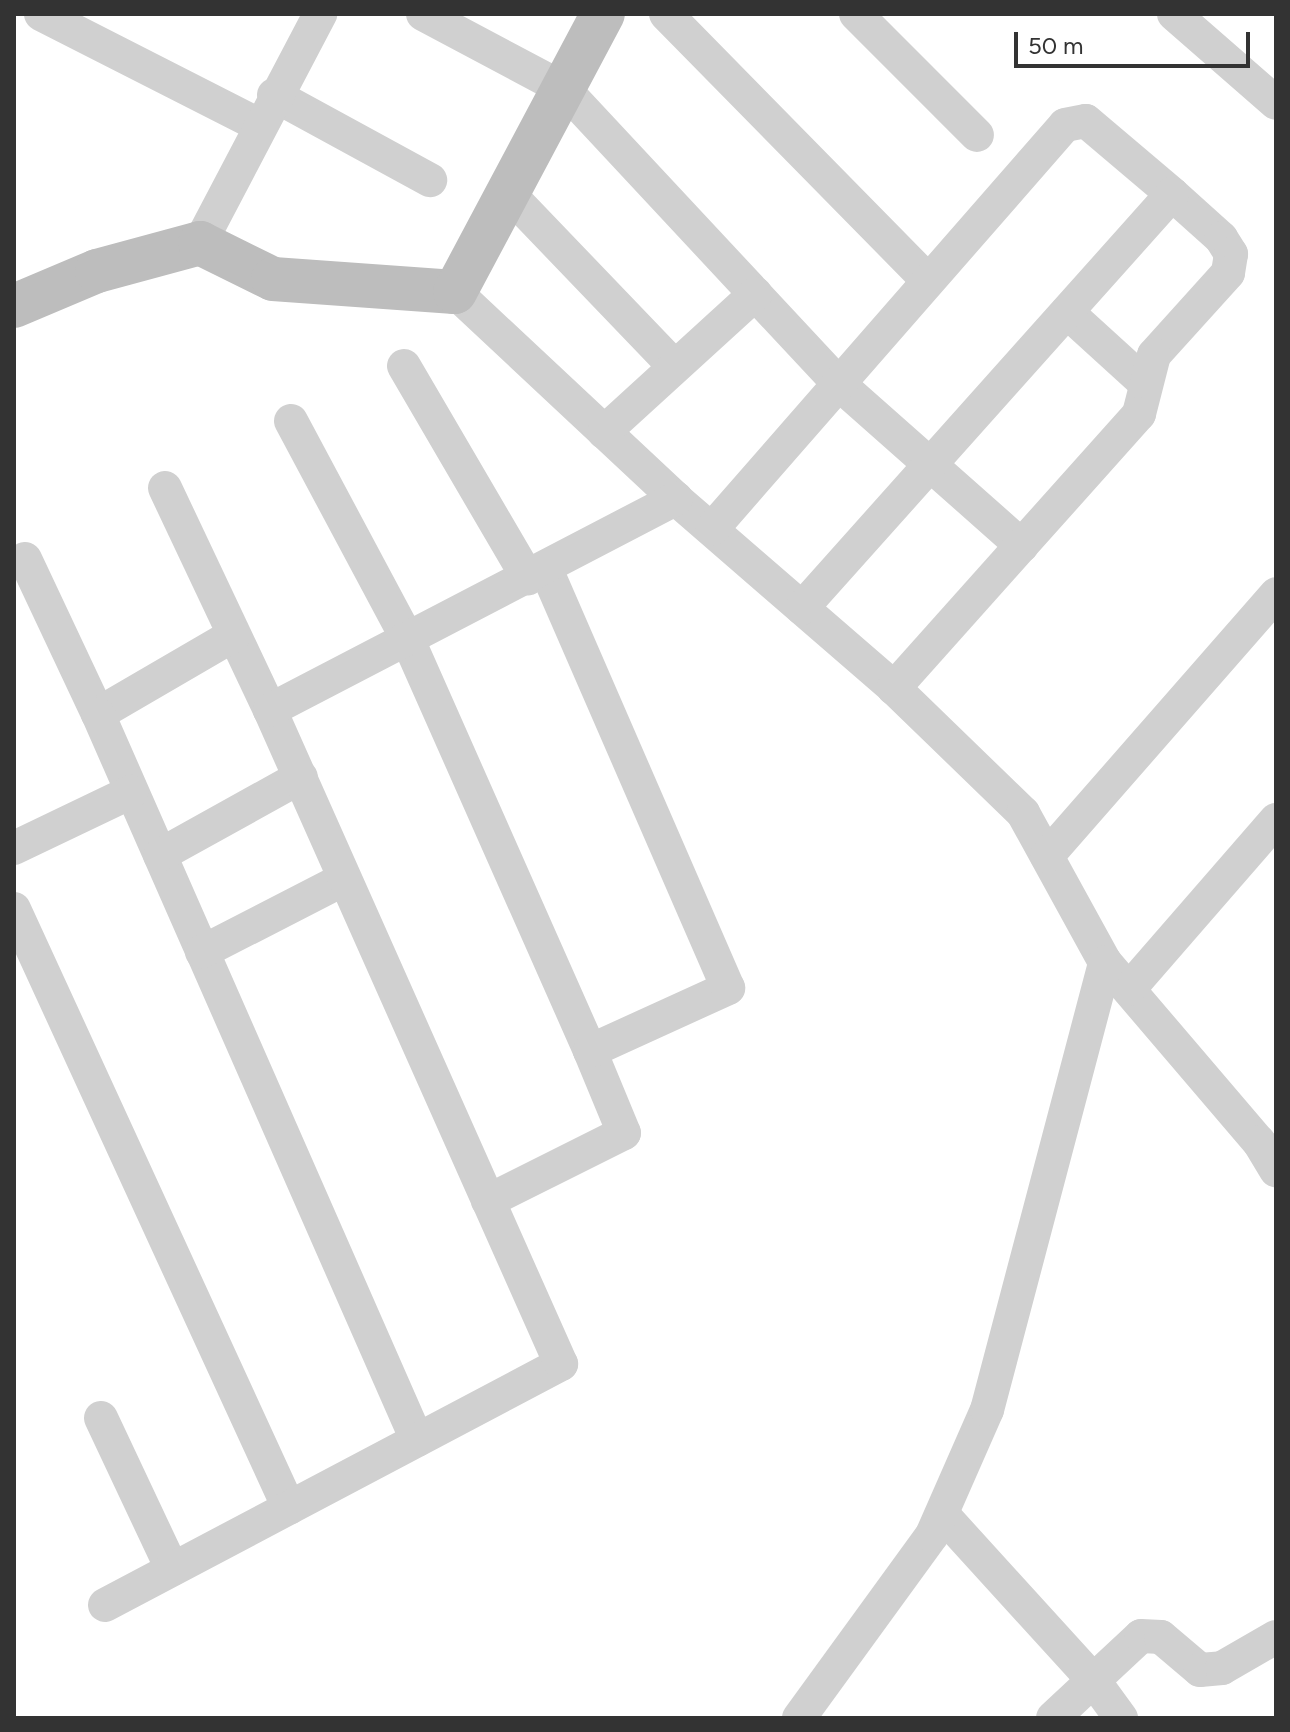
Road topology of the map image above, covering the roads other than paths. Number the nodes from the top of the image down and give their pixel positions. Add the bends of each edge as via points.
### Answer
1 (41, 14) edge
2 (320, 14) edge
3 (423, 14) edge
4 (603, 14) edge
5 (666, 14) edge
6 (856, 14) edge
7 (1174, 14) edge
8 (564, 89) junction
9 (274, 95) junction
10 (1276, 103) edge
11 (259, 125) junction
12 (977, 135) dead end
13 (430, 180) dead end
14 (1172, 194) junction
15 (510, 195) junction
16 (200, 243) junction
17 (927, 280) junction
18 (455, 292) junction
19 (755, 294) junction
20 (14, 306) edge
21 (1067, 312) junction
22 (404, 366) dead end
23 (674, 366) junction
24 (1144, 382) junction
25 (839, 384) junction
26 (291, 421) dead end
27 (604, 432) junction
28 (930, 464) junction
29 (165, 488) dead end
30 (676, 499) junction
31 (712, 529) junction
32 (1022, 546) junction
33 (25, 559) dead end
34 (537, 574) junction
35 (1276, 594) edge
36 (802, 608) junction
37 (234, 635) junction
38 (408, 640) junction
39 (894, 688) junction
40 (270, 710) junction
41 (98, 714) junction
42 (301, 777) junction
43 (131, 792) junction
44 (1276, 820) edge
45 (14, 848) edge
46 (160, 855) junction
47 (1047, 856) junction
48 (344, 879) junction
49 (14, 909) edge
50 (202, 952) junction
51 (1105, 962) junction
52 (1129, 989) junction
53 (590, 1051) junction
54 (1270, 1148) edge
55 (488, 1201) junction
56 (101, 1418) dead end
57 (417, 1440) junction
58 (289, 1508) junction
59 (943, 1515) junction
60 (172, 1569) junction
61 (105, 1605) dead end
62 (1276, 1637) edge
63 (1094, 1681) junction
64 (799, 1718) edge
65 (1053, 1718) edge
66 (1121, 1718) edge

1 - 11 street
2 - 9 street
3 - 8 street
4 - 8 street
5 - 17 street
6 - 12 street
7 - 10 street
8 - 15 street
8 - 19 street
9 - 11 street
9 - 13 street
11 - 16 street
14 - 17 street via 1086,121 1075,120
14 - 21 street
14 - 24 street via 1221,238 1231,254 1228,273 1154,355
15 - 18 street
15 - 23 street
16 - 18 street via 273,279
16 - 20 street via 97,271
17 - 25 street
18 - 27 street
19 - 23 street
19 - 25 street
21 - 24 street
21 - 28 street
22 - 34 street
23 - 27 street
24 - 32 street via 1139,414
25 - 28 street
25 - 31 street
26 - 38 street
27 - 30 street
28 - 32 street
28 - 36 street
29 - 37 street
30 - 31 street
30 - 34 street
31 - 36 street
32 - 39 street
33 - 41 street
34 - 38 street
34 - 53 street via 728,988
35 - 47 street
36 - 39 street
37 - 40 street
37 - 41 street
38 - 40 street
38 - 53 street
39 - 47 street via 1023,813
40 - 42 street
41 - 43 street
42 - 46 street
42 - 48 street
43 - 45 street
43 - 46 street
44 - 52 street
46 - 50 street
47 - 51 street
48 - 50 street
48 - 55 street
49 - 58 street
50 - 57 street
51 - 52 street
51 - 59 street via 987,1410
52 - 54 street
53 - 55 street via 624,1133
55 - 57 street via 561,1364
56 - 60 street
57 - 58 street
58 - 60 street
59 - 63 street
59 - 64 street
60 - 61 street
62 - 63 street via 1222,1668 1200,1670 1161,1637 1141,1636
63 - 65 street
63 - 66 street

